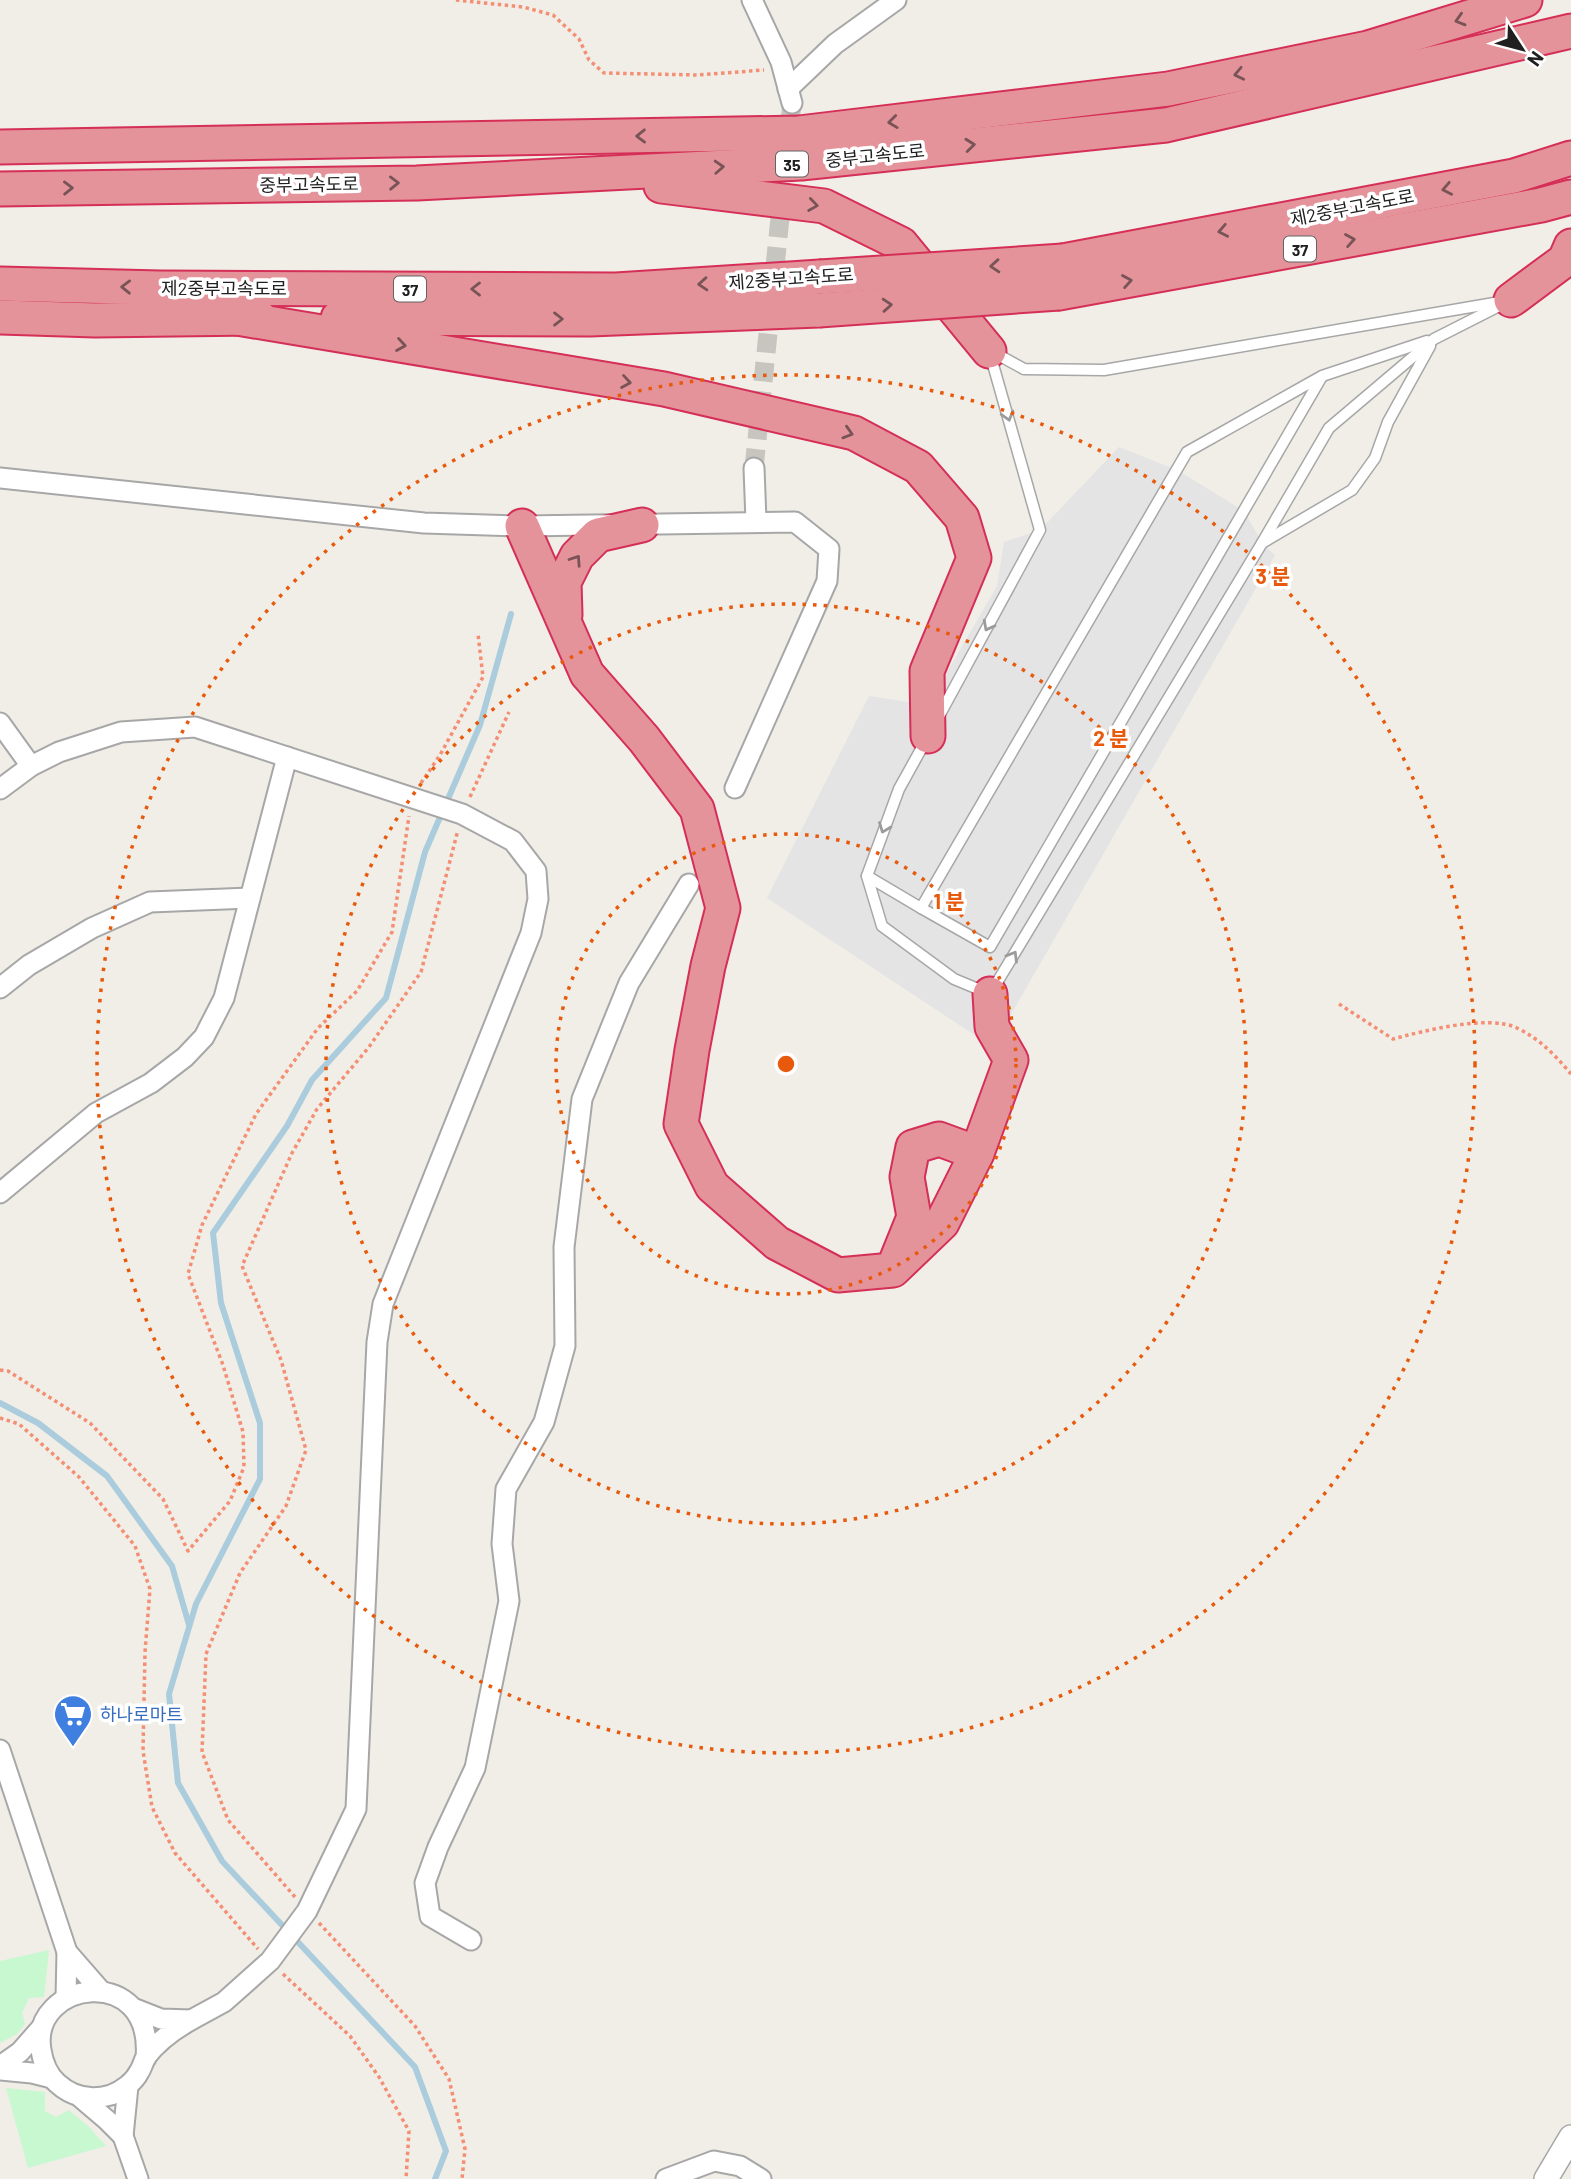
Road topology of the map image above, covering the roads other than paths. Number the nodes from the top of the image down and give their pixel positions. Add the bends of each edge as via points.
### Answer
1 (752, 0) edge
2 (896, 0) edge
3 (1525, 0) edge
4 (1571, 31) edge
5 (0, 147) edge
6 (1571, 158) edge
7 (575, 175) junction
8 (0, 189) edge
9 (1556, 201) edge
10 (1569, 254) edge
11 (1061, 277) junction
12 (0, 284) edge
13 (1511, 300) junction
14 (0, 317) edge
15 (237, 318) junction
16 (1434, 339) junction
17 (989, 351) junction
18 (1322, 376) junction
19 (754, 468) tunnel mouth
20 (0, 478) edge
21 (756, 521) junction
22 (642, 525) junction
23 (522, 526) junction
24 (1262, 543) junction
25 (565, 625) junction
26 (0, 723) edge
27 (928, 736) junction
28 (287, 757) junction
29 (31, 766) junction
30 (735, 788) dead end
31 (0, 789) edge
32 (867, 876) junction
33 (689, 884) dead end
34 (250, 898) junction
35 (921, 908) junction
36 (0, 988) edge
37 (990, 994) junction
38 (976, 1153) junction
39 (0, 1193) edge
40 (893, 1269) junction
41 (0, 1750) edge
42 (471, 1940) dead end
43 (66, 1952) junction
44 (101, 1991) junction
45 (66, 1998) junction
46 (133, 2008) junction
47 (191, 2020) junction
48 (43, 2026) junction
49 (146, 2057) junction
50 (0, 2068) edge
51 (52, 2078) junction
52 (128, 2086) junction
53 (80, 2097) junction
54 (122, 2137) junction
55 (1571, 2137) edge
56 (138, 2179) edge
57 (666, 2179) edge
58 (761, 2179) edge
59 (1546, 2179) edge

1 - 2 street via 790,96 835,44
3 -> 5 highway, 중부고속도로 / 35 via 1368,48 1168,89 799,133
7 -> 4 highway, 중부고속도로 / 35 via 801,163 1166,125
6 -> 11 highway, 제2중부고속도로 / 37 via 1514,176
8 -> 7 highway, 중부고속도로 / 35 via 416,183
7 -> 17 highway via 824,206 901,244
11 -> 9 highway, 제2중부고속도로 / 37
10 - 13 highway
11 -> 12 highway, 제2중부고속도로 / 37, bridge via 820,277 616,290
15 -> 11 highway, 제2중부고속도로 / 37, bridge via 590,319 819,310
13 - 16 lane
13 - 17 lane via 1104,370 1024,369
14 - 15 highway, 제2중부고속도로 / 37
15 -> 27 highway via 664,389 853,433 918,467 962,518 974,558 927,671
16 - 18 lane
16 - 24 lane via 1329,428
16 - 24 lane via 1388,422 1375,458 1352,490
17 -> 27 lane via 1040,530
18 - 35 lane via 1187,452
18 - 35 lane via 990,947
19 - 21 street
20 - 23 street via 424,523
21 - 22 street
21 - 30 street via 795,522 829,549 827,581
22 - 23 street
25 -> 22 highway via 564,582 577,556 598,535
23 - 25 highway
37 -> 24 lane
25 - 40 highway via 587,674 644,739 697,808 701,821 723,908 703,990 681,1124 712,1186 777,1243 838,1275
26 - 29 street
27 -> 32 lane via 899,789
28 - 29 street via 195,727 121,732 59,751
28 - 34 street
28 - 47 street via 462,814 513,841 536,871 538,899 531,933 383,1304 377,1342 356,1809 307,1911 270,1961 224,2002
29 - 31 street
32 - 35 lane
32 - 37 lane via 882,926 954,979
33 - 42 street via 629,983 582,1099 564,1247 565,1346 544,1422 506,1489 502,1544 509,1601 493,1683 475,1768 425,1883 430,1916
34 - 36 street via 150,902 92,928
34 - 39 street via 224,998 204,1037 151,1083 96,1113
37 - 38 highway via 992,1027 1011,1060
38 - 40 highway via 942,1223
38 - 40 highway via 939,1139 914,1147 907,1177 914,1217
41 - 43 street
43 - 44 street
43 - 45 street
44 - 45 street
44 - 46 street
45 - 48 street
46 - 47 street via 161,2019
46 - 49 street via 143,2022
47 - 49 street via 174,2029
48 - 50 street
48 - 51 street via 43,2062
49 - 52 street
50 - 51 street
51 - 53 street
52 - 53 street via 97,2098
52 - 54 street
53 - 54 street
54 - 56 street
55 - 59 street
57 - 58 street via 714,2161 740,2166

